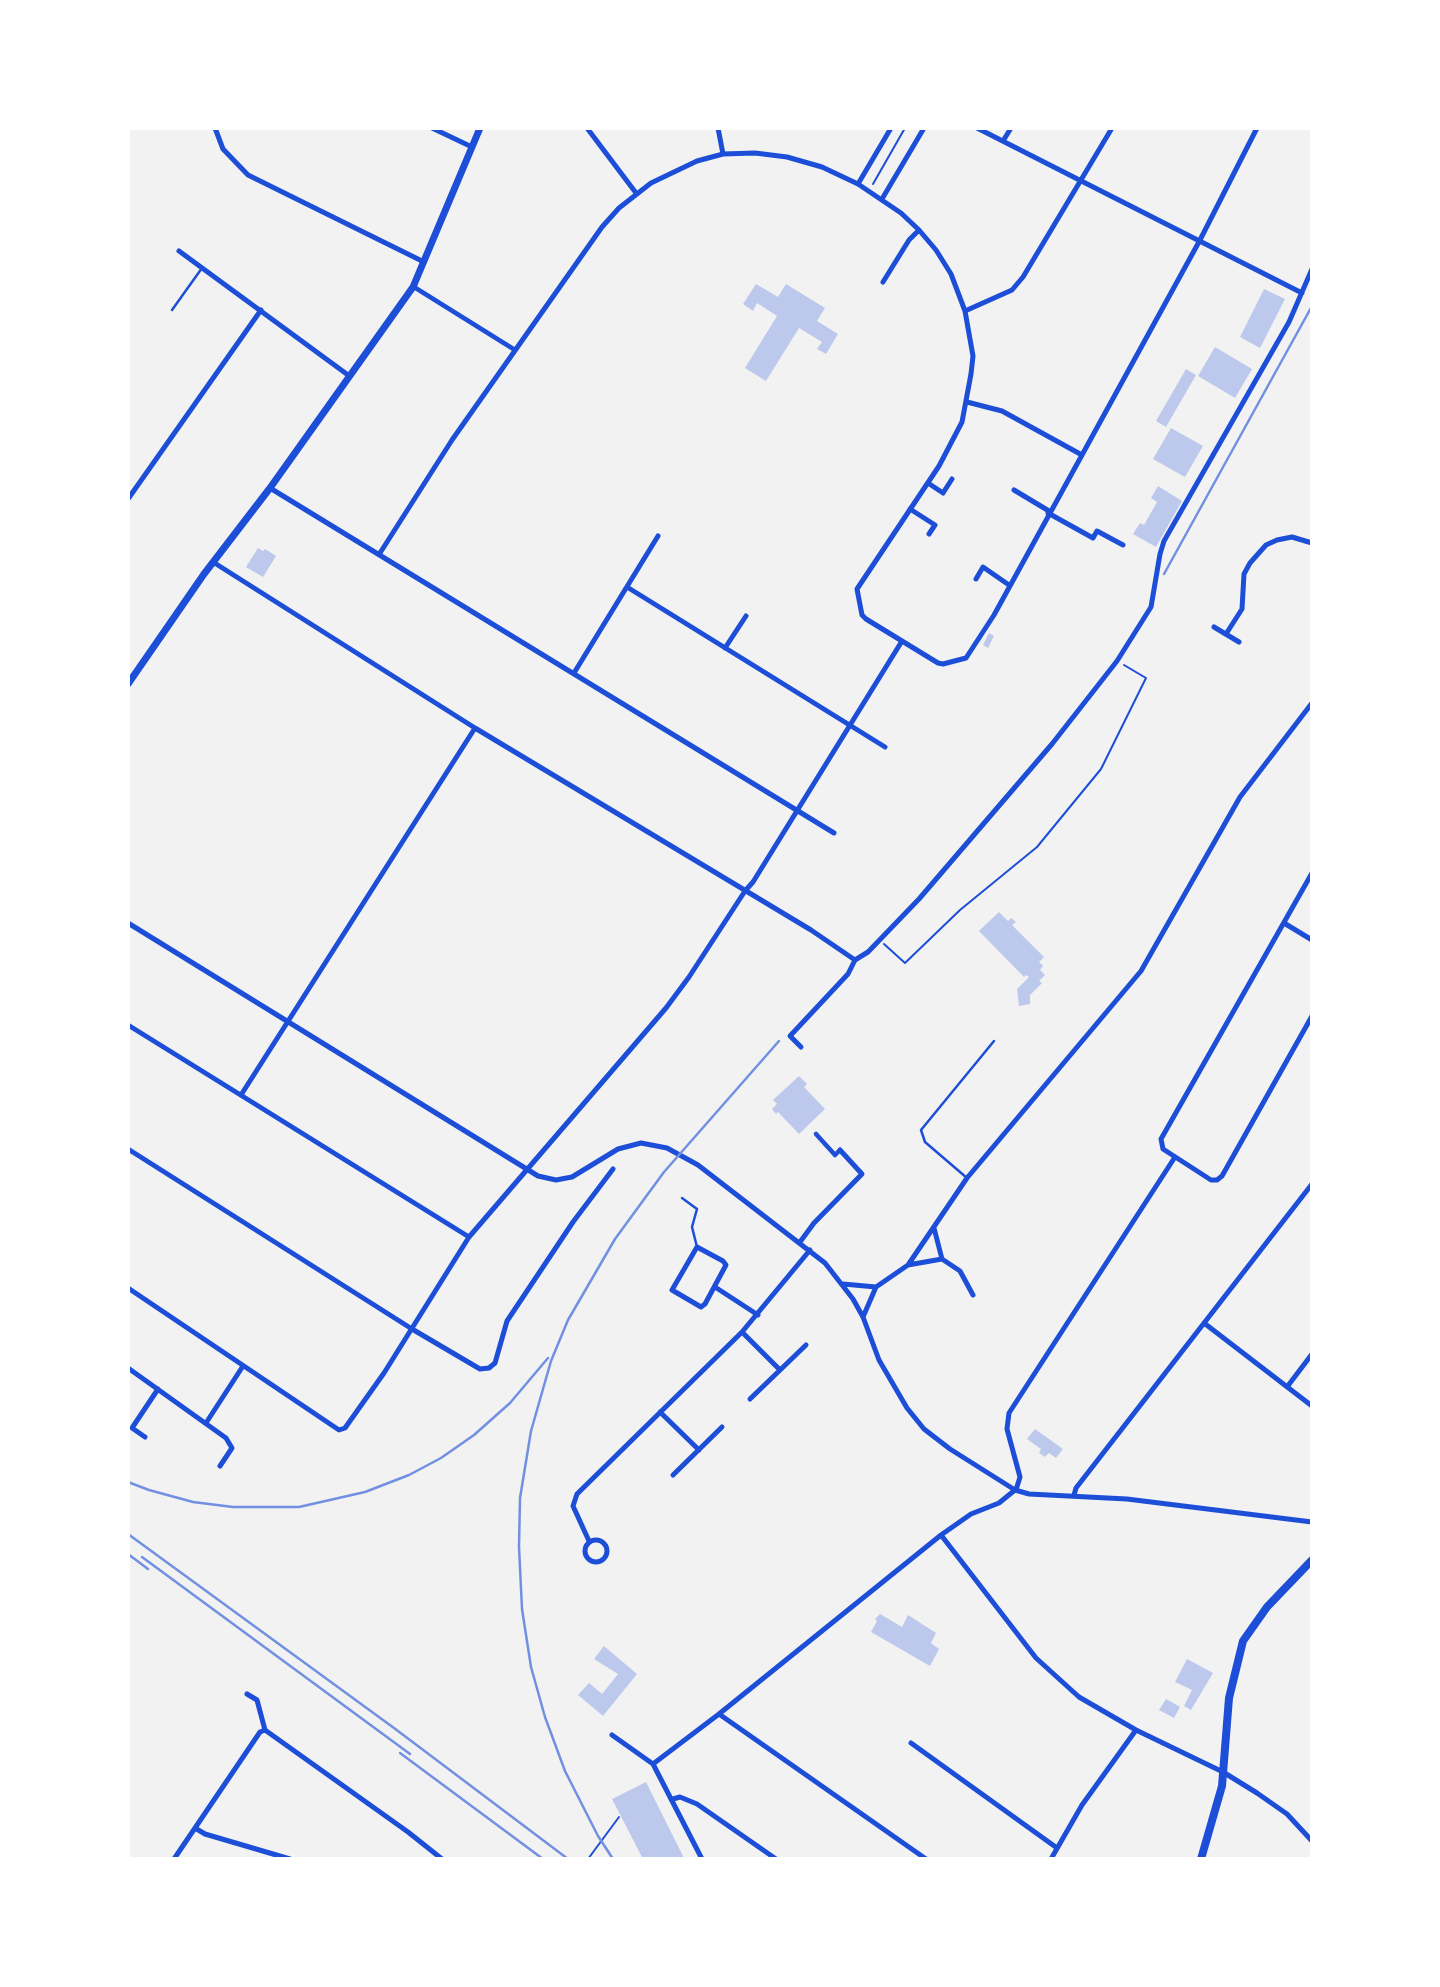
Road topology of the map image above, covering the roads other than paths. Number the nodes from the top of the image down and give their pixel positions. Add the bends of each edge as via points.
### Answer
1 (215, 128) edge
2 (432, 128) edge
3 (480, 128) edge
4 (587, 128) edge
5 (718, 128) edge
6 (891, 128) edge
7 (924, 128) edge
8 (977, 128) edge
9 (1011, 128) edge
10 (1112, 128) edge
11 (1257, 128) edge
12 (1003, 141) junction
13 (472, 147) junction
14 (723, 154) junction
15 (1081, 180) junction
16 (858, 184) junction
17 (636, 193) junction
18 (882, 199) junction
19 (919, 230) junction
20 (1199, 240) junction
21 (179, 251) dead end
22 (424, 262) junction
23 (202, 268) junction
24 (1312, 269) edge
25 (883, 282) dead end
26 (413, 286) junction
27 (1302, 293) junction
28 (172, 310) dead end
29 (261, 310) junction
30 (965, 311) junction
31 (515, 350) junction
32 (348, 375) junction
33 (967, 402) junction
34 (1082, 455) junction
35 (952, 479) dead end
36 (928, 483) junction
37 (270, 488) junction
38 (1014, 490) dead end
39 (128, 499) edge
40 (910, 509) junction
41 (1049, 512) junction
42 (929, 534) dead end
43 (658, 536) dead end
44 (1309, 542) edge
45 (1123, 545) dead end
46 (380, 553) junction
47 (213, 562) junction
48 (976, 579) dead end
49 (1009, 585) junction
50 (626, 587) junction
51 (746, 616) dead end
52 (1214, 627) dead end
53 (1226, 634) junction
54 (902, 641) junction
55 (1239, 642) dead end
56 (725, 648) junction
57 (574, 673) junction
58 (128, 684) edge
59 (1312, 703) edge
60 (850, 725) junction
61 (475, 728) junction
62 (885, 747) dead end
63 (797, 811) junction
64 (834, 833) dead end
65 (1312, 873) edge
66 (745, 891) junction
67 (128, 923) edge
68 (1284, 923) junction
69 (1312, 940) edge
70 (855, 960) junction
71 (1312, 1016) edge
72 (289, 1023) junction
73 (128, 1025) edge
74 (994, 1041) dead end
75 (801, 1047) dead end
76 (241, 1096) junction
77 (816, 1134) dead end
78 (128, 1149) edge
79 (840, 1150) joint
80 (1175, 1157) junction
81 (613, 1169) dead end
82 (526, 1170) junction
83 (967, 1178) junction
84 (1312, 1184) edge
85 (682, 1198) dead end
86 (934, 1228) junction
87 (469, 1237) junction
88 (800, 1242) junction
89 (697, 1247) junction
90 (810, 1250) junction
91 (942, 1259) junction
92 (908, 1265) junction
93 (843, 1284) junction
94 (715, 1287) junction
95 (876, 1287) junction
96 (128, 1288) edge
97 (972, 1295) dead end
98 (758, 1315) junction
99 (863, 1317) junction
100 (1204, 1323) junction
101 (412, 1329) junction
102 (742, 1332) junction
103 (806, 1345) dead end
104 (1312, 1354) edge
105 (243, 1366) junction
106 (128, 1368) edge
107 (780, 1370) junction
108 (1287, 1387) junction
109 (158, 1389) junction
110 (750, 1399) dead end
111 (1312, 1406) edge
112 (660, 1412) junction
113 (205, 1423) junction
114 (722, 1427) dead end
115 (145, 1437) dead end
116 (699, 1450) junction
117 (219, 1466) dead end
118 (673, 1475) dead end
119 (1015, 1490) junction
120 (1074, 1495) junction
121 (1312, 1522) edge
122 (941, 1535) junction
123 (589, 1541) junction
124 (1312, 1560) edge
125 (247, 1694) dead end
126 (719, 1714) junction
127 (265, 1730) junction
128 (1136, 1730) junction
129 (612, 1735) dead end
130 (911, 1744) dead end
131 (653, 1764) junction
132 (1223, 1772) junction
133 (673, 1799) junction
134 (195, 1828) junction
135 (1312, 1842) edge
136 (1057, 1848) junction
137 (174, 1859) edge
138 (290, 1859) edge
139 (442, 1859) edge
140 (702, 1859) edge
141 (776, 1859) edge
142 (926, 1859) edge
143 (1051, 1859) edge
144 (1201, 1859) edge

1 - 22 street via 223,149 248,175
2 - 13 street
3 - 13 street
4 - 17 street
5 - 14 street
6 - 16 street
7 - 18 street
8 - 12 street
9 - 12 street
10 - 15 street
11 - 20 street
12 - 15 street
13 - 22 street
14 - 16 street via 787,157
14 - 17 street via 670,172
15 - 20 street
15 - 30 street via 1012,290
16 - 18 street
17 - 31 street via 602,227
18 - 19 street
19 - 25 street
19 - 30 street via 951,274
20 - 27 street
20 - 34 street
21 - 23 street
22 - 26 street
23 - 28 lane
23 - 29 street
24 - 27 street
26 - 31 street
26 - 32 street
27 - 70 street via 1164,541 1151,607 1117,661 919,899 868,953
29 - 32 street
29 - 39 street
30 - 33 street via 972,356
31 - 46 street
32 - 37 street
33 - 34 street via 1002,411
33 - 36 street via 953,441
34 - 41 street
35 - 36 street via 943,493
36 - 40 street
37 - 46 street
37 - 47 street
38 - 41 street
40 - 42 street via 935,525
40 - 54 street via 857,589 862,615
41 - 45 street via 1093,538 1097,531
41 - 49 street
43 - 50 street
44 - 53 street via 1292,537 1266,545 1250,563 1242,585 1242,609
46 - 57 street
47 - 58 street
47 - 61 street
48 - 49 street via 984,567
49 - 54 street via 966,658 938,663
50 - 56 street
50 - 57 street
51 - 56 street
52 - 53 street
53 - 55 street
54 - 60 street
56 - 60 street
57 - 63 street
59 - 83 street via 1240,797 1140,971
60 - 62 street
60 - 63 street
61 - 66 street
61 - 72 street
63 - 64 street
63 - 66 street
65 - 68 street
66 - 70 street
66 - 82 street via 666,1008
67 - 72 street
68 - 69 street
68 - 80 street via 1161,1139 1163,1149
70 - 75 street via 848,974 790,1036
71 - 80 street via 1222,1176 1211,1180
72 - 76 street
72 - 82 street
73 - 76 street
74 - 83 lane via 921,1130 925,1142
76 - 87 street
77 - 79 street via 835,1155
78 - 101 street
79 - 88 street via 862,1174
80 - 119 street via 1009,1413 1007,1429 1020,1477
81 - 101 street via 507,1321 493,1366 476,1368
82 - 87 street
82 - 88 street via 564,1180 625,1146 653,1144 698,1165
83 - 86 street
84 - 100 street
85 - 89 lane via 698,1209 692,1227
86 - 91 street
86 - 92 street
87 - 101 street
88 - 90 street
89 - 94 street via 726,1265
89 - 94 street via 672,1290 701,1307
90 - 93 street
90 - 98 street
91 - 92 street
91 - 97 street via 960,1272
92 - 95 street
93 - 95 street
93 - 99 street
94 - 98 street
95 - 99 street
96 - 105 street
98 - 102 street
99 - 119 street via 879,1360 924,1429
100 - 108 street
100 - 120 street
101 - 105 street via 349,1423 339,1430
102 - 107 street
102 - 112 street
103 - 107 street
104 - 108 street
105 - 113 street
106 - 109 street
107 - 110 street
108 - 111 street
109 - 113 street
109 - 115 street via 132,1428
112 - 116 street
112 - 123 street via 574,1499
113 - 117 street via 232,1448
114 - 116 street
116 - 118 street
119 - 120 street
119 - 122 street
120 - 121 street
122 - 126 street
122 - 128 street via 1036,1658 1079,1697
123 - 123 street via 585,1555 590,1561 601,1561 606,1546 599,1540
124 - 132 main road via 1267,1607 1243,1641 1229,1698
125 - 127 street via 257,1700
126 - 131 street
126 - 142 street
127 - 134 street
127 - 139 street
128 - 132 street
128 - 136 street
129 - 131 street
130 - 136 street
131 - 133 street
132 - 135 street via 1287,1814
132 - 144 main road
133 - 140 street
133 - 141 street via 697,1804
134 - 137 street
134 - 138 street
136 - 143 street

